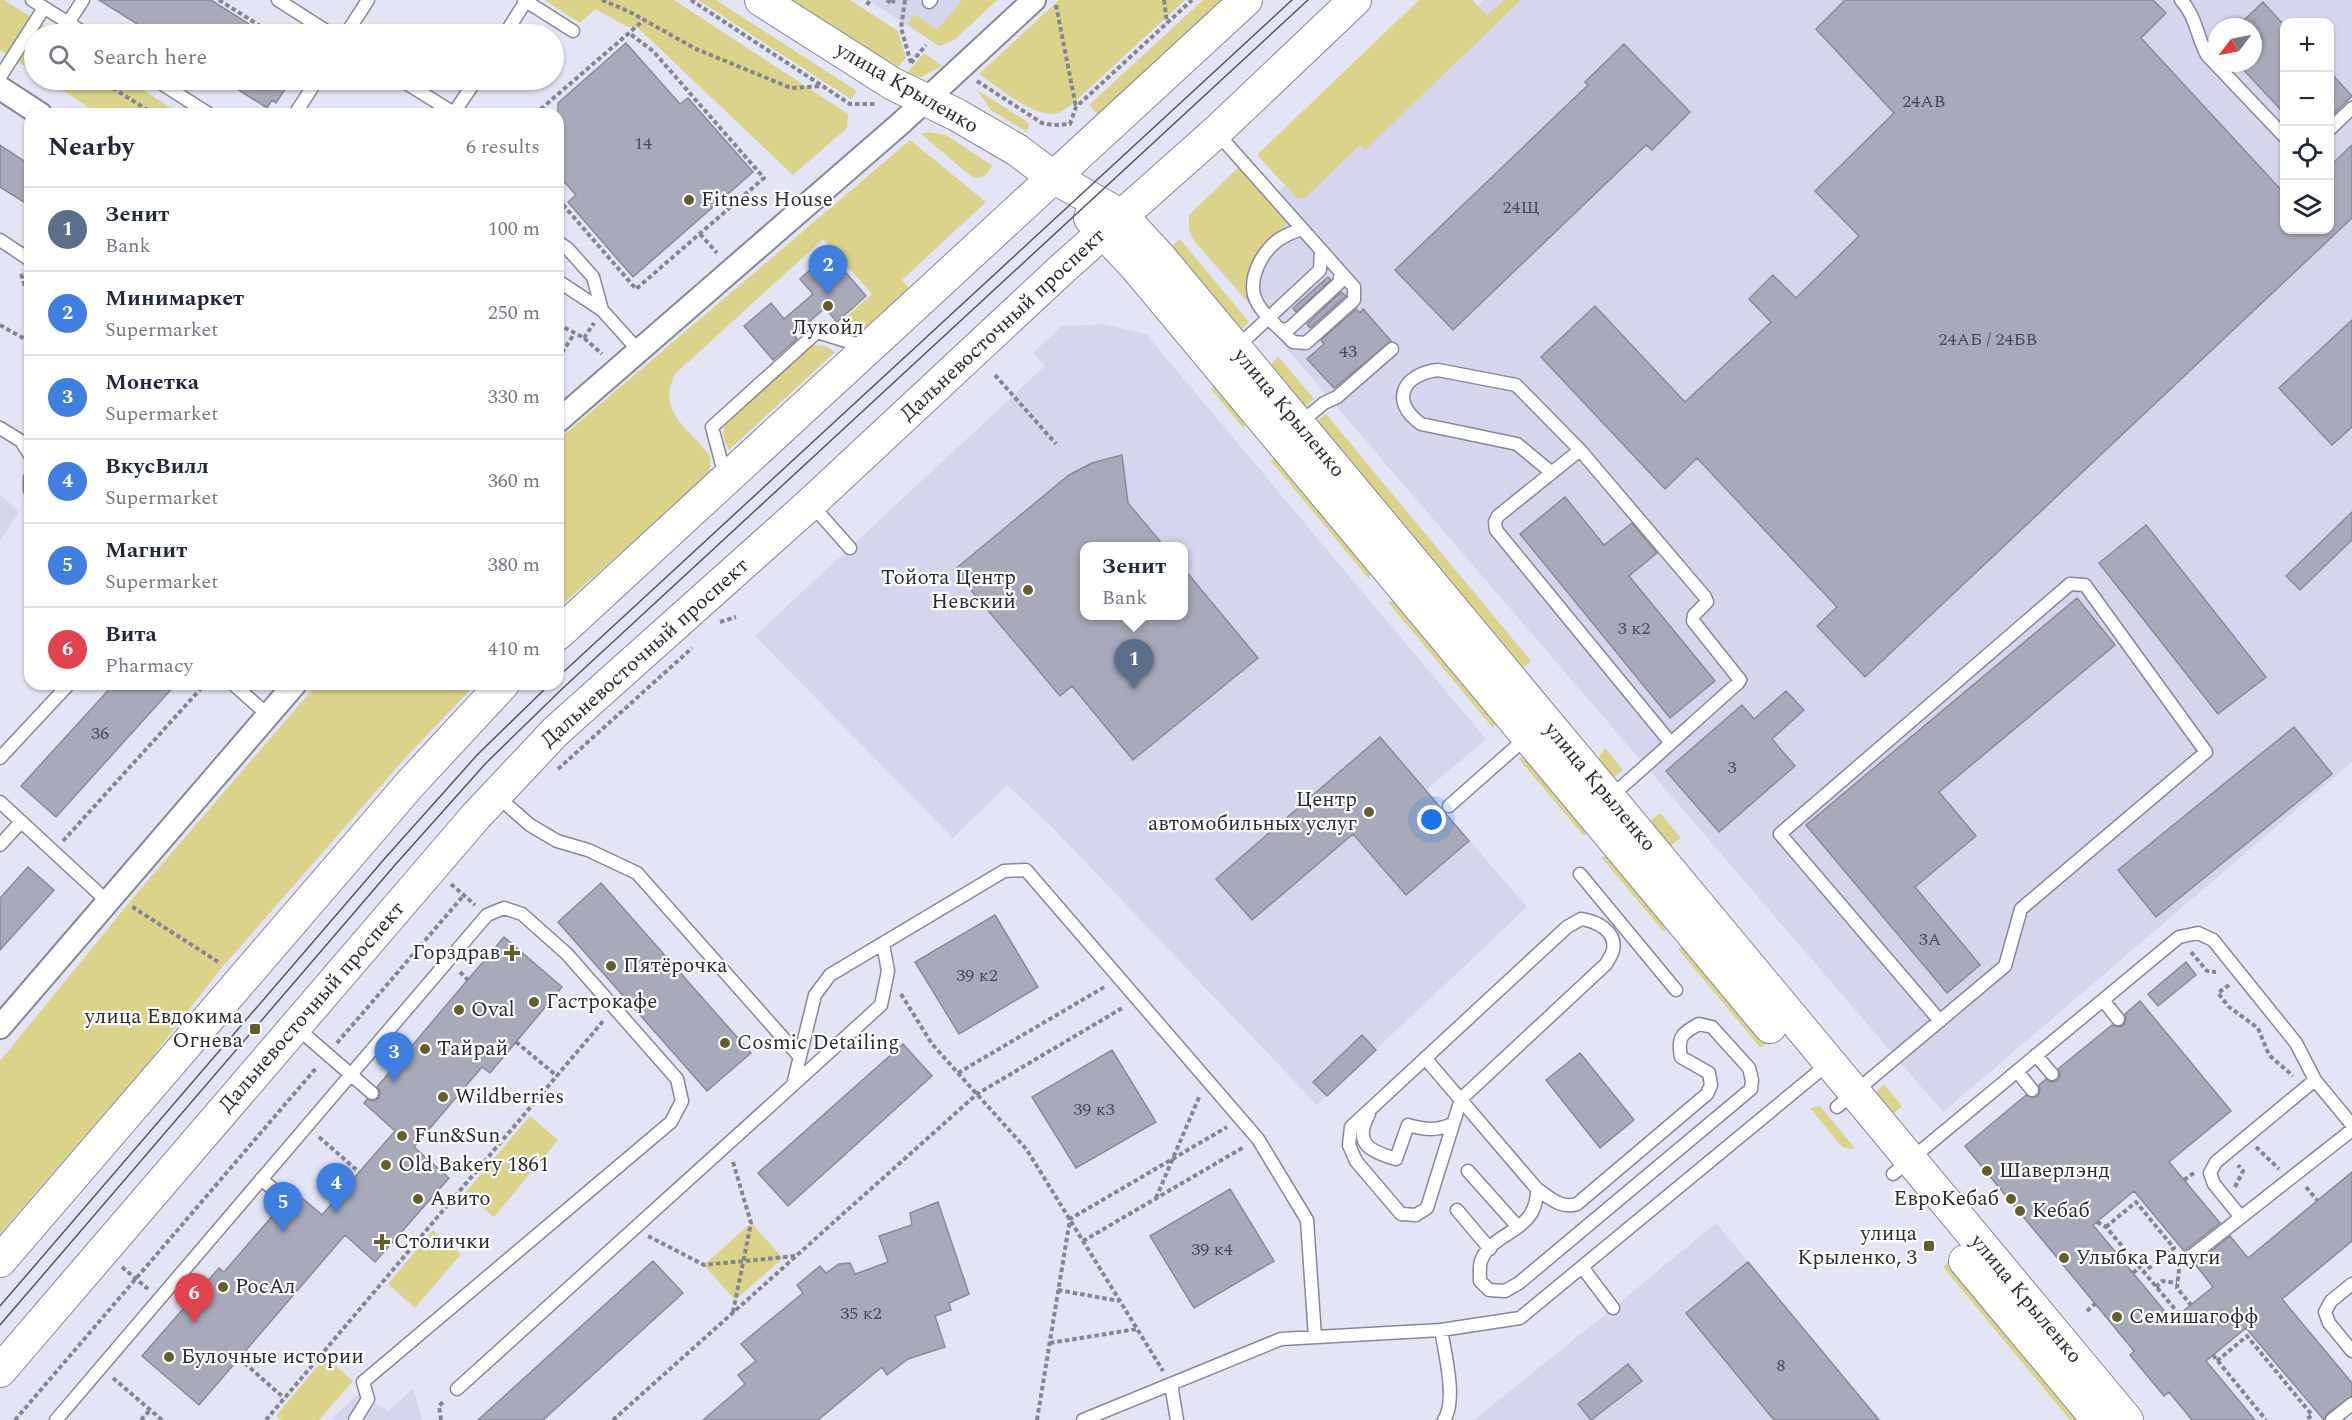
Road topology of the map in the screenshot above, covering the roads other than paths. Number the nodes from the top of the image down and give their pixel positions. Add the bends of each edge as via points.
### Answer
1 (32, 0) edge
2 (83, 0) edge
3 (278, 0) edge
4 (368, 0) edge
5 (761, 0) edge
6 (1034, 0) edge
7 (1246, 0) edge
8 (1355, 0) edge
9 (2181, 0) edge
10 (525, 1) edge
11 (44, 8) junction
12 (68, 23) joint
13 (34, 24) edge
14 (315, 24) edge
15 (352, 24) edge
16 (511, 24) edge
17 (562, 24) edge
18 (564, 25) edge
19 (573, 31) dead end
20 (24, 39) edge
21 (0, 77) edge
22 (0, 88) edge
23 (172, 90) edge
24 (310, 90) edge
25 (417, 90) edge
26 (470, 90) edge
27 (927, 100) junction
28 (31, 108) edge
29 (200, 108) edge
30 (298, 108) edge
31 (445, 108) edge
32 (458, 108) edge
33 (2352, 108) edge
34 (2333, 126) edge
35 (1216, 132) junction
36 (2280, 132) edge
37 (1053, 177) junction
38 (1112, 225) junction
39 (1302, 229) junction
40 (0, 240) edge
41 (564, 246) edge
42 (1321, 250) junction
43 (24, 256) edge
44 (1341, 273) junction
45 (564, 285) edge
46 (602, 310) junction
47 (1270, 317) junction
48 (1282, 330) junction
49 (870, 348) junction
50 (1392, 349) dead end
51 (638, 350) junction
52 (1227, 356) junction
53 (564, 416) edge
54 (0, 428) edge
55 (1289, 432) junction
56 (24, 446) edge
57 (1580, 450) junction
58 (1552, 473) junction
59 (725, 479) junction
60 (810, 504) junction
61 (850, 548) dead end
62 (564, 628) edge
63 (63, 690) edge
64 (240, 690) edge
65 (290, 690) edge
66 (497, 690) edge
67 (268, 715) junction
68 (1528, 736) junction
69 (1670, 742) junction
70 (0, 758) edge
71 (496, 795) junction
72 (0, 802) edge
73 (1600, 805) junction
74 (1449, 806) dead end
75 (20, 823) junction
76 (0, 845) edge
77 (1580, 874) dead end
78 (108, 902) junction
79 (883, 944) junction
80 (1676, 990) dead end
81 (2103, 1000) junction
82 (2118, 1019) dead end
83 (1940, 1021) junction
84 (295, 1026) junction
85 (0, 1027) edge
86 (2036, 1055) junction
87 (800, 1058) junction
88 (1425, 1058) junction
89 (1821, 1070) junction
90 (2017, 1071) junction
91 (351, 1074) junction
92 (2052, 1074) dead end
93 (2311, 1084) junction
94 (793, 1085) junction
95 (2032, 1090) dead end
96 (372, 1093) dead end
97 (1461, 1099) junction
98 (1845, 1100) junction
99 (1373, 1105) junction
100 (1452, 1124) junction
101 (2352, 1125) edge
102 (2352, 1130) edge
103 (1901, 1167) junction
104 (1468, 1171) dead end
105 (261, 1179) junction
106 (1537, 1189) junction
107 (286, 1200) dead end
108 (1457, 1210) dead end
109 (2240, 1216) junction
110 (1518, 1227) junction
111 (1490, 1249) junction
112 (2189, 1258) road end
113 (0, 1261) edge
114 (1582, 1267) junction
115 (2352, 1284) edge
116 (1612, 1308) dead end
117 (1442, 1330) junction
118 (1315, 1337) junction
119 (2352, 1352) edge
120 (0, 1371) edge
121 (1171, 1384) junction
122 (457, 1389) dead end
123 (2352, 1404) edge
124 (56, 1420) edge
125 (355, 1420) edge
126 (1083, 1420) edge
127 (1177, 1420) edge
128 (1444, 1420) edge
129 (2098, 1420) edge
130 (2127, 1420) edge
131 (2332, 1420) edge

1 - 11 lane
2 - 12 lane
3 - 14 lane
4 - 15 lane
5 - 27 main road, улица Крыленко via 893,84
6 - 27 street
7 - 37 main road
8 - 35 main road, Дальневосточный проспект
9 - 36 lane via 2194,19 2207,55
10 - 16 lane
10 - 17 lane
11 - 12 lane
11 - 13 lane
18 - 19 lane
20 - 21 lane
22 - 28 street
23 - 29 lane
24 - 30 lane
25 - 31 lane
26 - 32 lane
27 - 37 main road, улица Крыленко via 1017,150
27 - 51 street
33 - 34 lane
35 - 38 main road, Дальневосточный проспект
35 - 39 lane
37 - 38 main road, улица Крыленко
37 - 49 main road
38 - 52 main road, улица Крыленко via 1159,256
38 - 60 main road, Дальневосточный проспект
39 - 42 lane
39 - 47 lane via 1283,236 1268,248 1257,270 1254,296
40 - 43 lane
41 - 46 lane via 593,277
42 - 44 lane
42 - 47 lane via 1320,270
44 - 48 lane via 1339,284 1290,328
44 - 48 lane via 1354,287 1354,300 1306,343 1293,342
45 - 46 lane
46 - 51 lane
47 - 48 lane
47 - 52 lane
49 - 59 main road
49 - 59 lane via 817,332 720,419 712,427
50 - 55 lane
51 - 53 street
52 - 55 main road, улица Крыленко
54 - 56 lane
55 - 68 main road, улица Крыленко
55 - 73 main road, улица Крыленко
57 - 58 lane
57 - 58 lane via 1516,385 1438,370 1417,376 1403,393 1402,404 1409,416 1421,424 1516,444
57 - 69 lane via 1705,597 1705,606 1693,621 1738,676 1738,683
58 - 69 lane via 1498,516 1496,530
59 - 62 main road
60 - 61 lane
60 - 71 main road, Дальневосточный проспект via 556,731
63 - 70 lane
64 - 67 lane
65 - 67 street
66 - 113 main road via 411,783
67 - 78 street
68 - 73 main road, улица Крыленко
68 - 74 lane
69 - 73 lane
71 - 84 main road, Дальневосточный проспект
71 - 87 lane via 530,825 557,841 588,850 637,873
72 - 75 lane
73 - 89 main road, улица Крыленко
75 - 76 lane
75 - 78 lane
77 - 80 lane
78 - 85 street
79 - 87 lane via 830,975 814,995
79 - 94 lane via 888,971 881,1005
79 - 118 lane via 1004,871 1026,870 1258,1139 1307,1220
81 - 82 lane
81 - 86 lane
81 - 93 lane via 2179,937 2198,933 2213,940 2296,1043
83 - 83 lane via 1780,834 2070,584 2085,585 2206,752 2021,909 2005,966
83 - 98 lane
84 - 91 lane
84 - 120 main road, Дальневосточный проспект
86 - 90 lane
86 - 92 lane
87 - 94 lane
88 - 97 lane
88 - 97 lane via 1567,927 1581,919 1605,928 1612,938 1613,951 1606,964
88 - 99 lane
89 - 98 main road, улица Крыленко
89 - 114 lane
90 - 95 lane
90 - 103 lane
91 - 96 lane
91 - 105 lane
91 - 125 lane via 487,915 504,908 522,914 567,954 677,1079 682,1101 671,1122 363,1382 368,1399
93 - 101 lane
93 - 109 lane via 2216,1162 2210,1173 2214,1184
94 - 122 lane
97 - 100 lane
97 - 106 lane
98 - 103 main road, улица Крыленко
99 - 100 lane via 1362,1127 1364,1143 1375,1153 1396,1159 1408,1125 1438,1130
99 - 100 lane via 1351,1127 1349,1145 1356,1161 1401,1214 1416,1215 1426,1208
102 - 109 lane
103 - 129 main road, улица Крыленко
103 - 130 main road, улица Крыленко
104 - 110 lane
105 - 107 lane
105 - 124 lane
106 - 110 lane via 1533,1213
106 - 111 lane via 1558,1204 1577,1204 1707,1094 1711,1085 1709,1073 1681,1057 1678,1045 1687,1030 1699,1024 1712,1027 1749,1068 1751,1089 1505,1291 1489,1290 1480,1281 1480,1262
108 - 111 lane
109 - 112 lane
110 - 111 lane
114 - 116 lane
114 - 117 lane via 1520,1318
115 - 119 lane via 2331,1301 2325,1312
117 - 118 lane
117 - 128 lane via 1450,1396
118 - 121 lane via 1281,1340
121 - 126 lane
121 - 127 lane
123 - 131 lane

